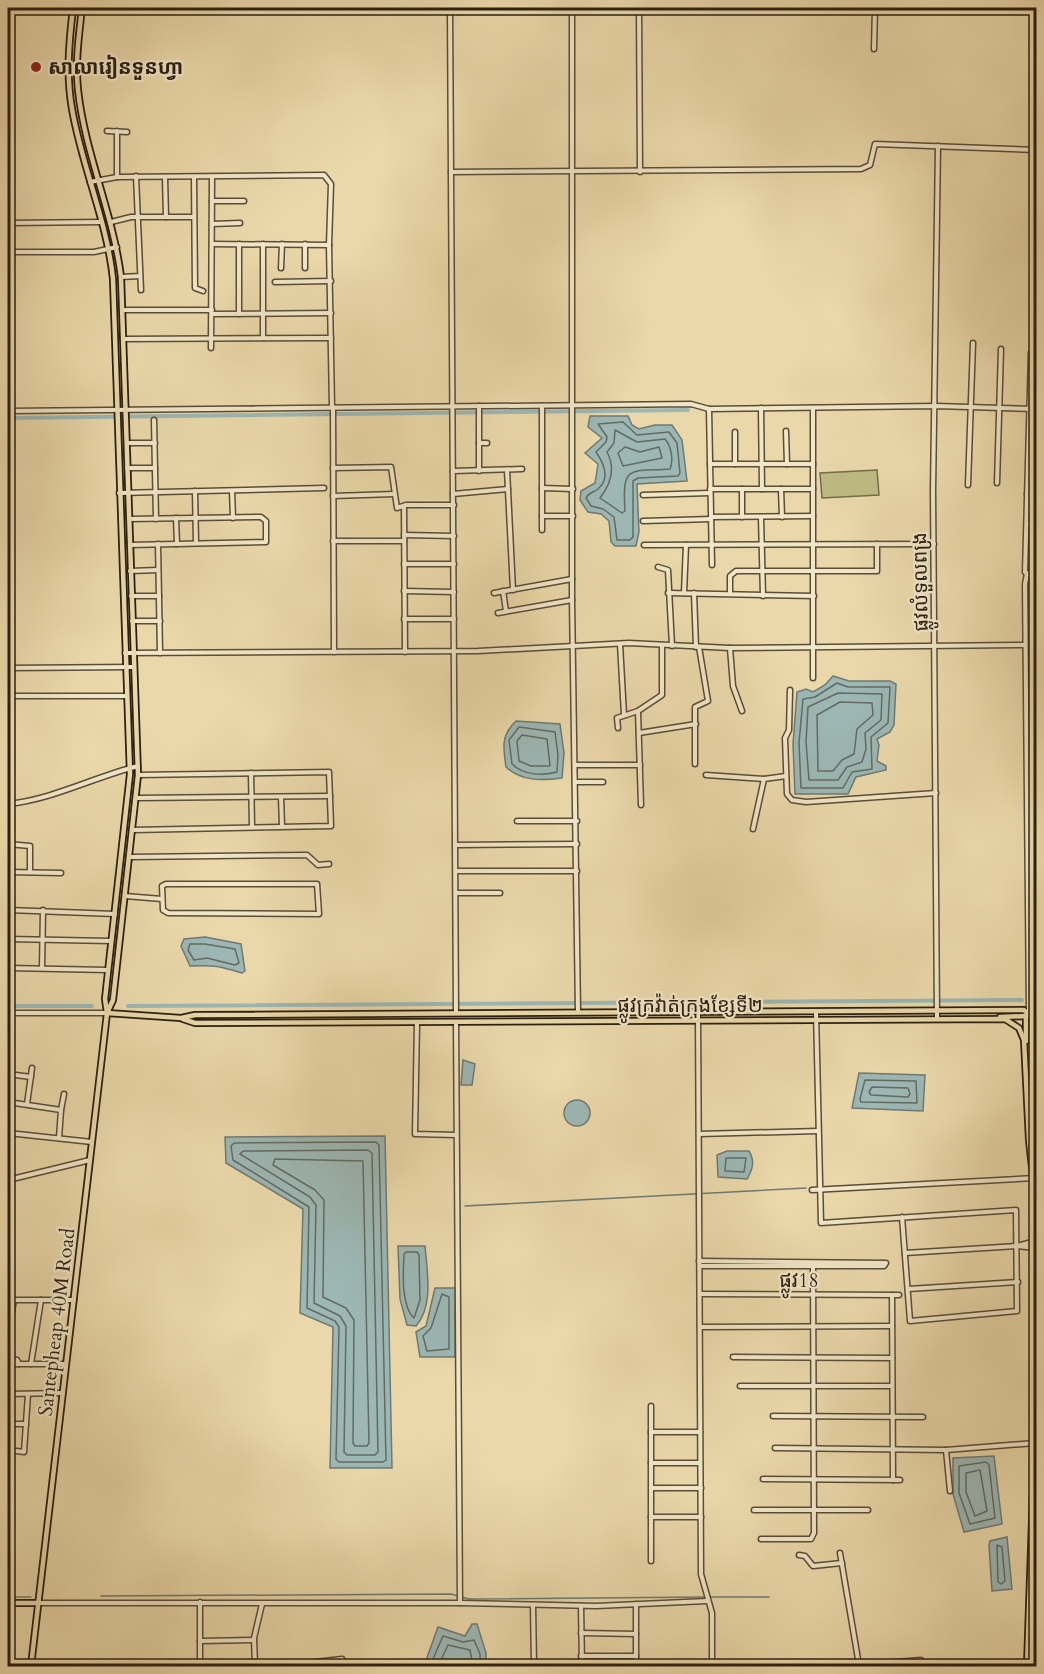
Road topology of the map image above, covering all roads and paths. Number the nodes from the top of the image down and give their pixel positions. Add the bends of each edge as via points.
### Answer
1 (73, 8) edge
2 (82, 8) edge
3 (450, 8) edge
4 (572, 8) edge
5 (639, 8) edge
6 (875, 8) edge
7 (69, 47) junction
8 (77, 48) junction
9 (874, 48) dead end
10 (69, 87) junction
11 (78, 88) junction
12 (107, 131) dead end
13 (117, 131) junction
14 (127, 132) dead end
15 (938, 146) junction
16 (1036, 150) edge
17 (572, 171) junction
18 (451, 172) junction
19 (640, 172) junction
20 (136, 176) junction
21 (117, 177) junction
22 (165, 177) junction
23 (194, 177) junction
24 (212, 178) junction
25 (98, 179) junction
26 (90, 182) junction
27 (212, 201) junction
28 (244, 201) dead end
29 (137, 217) junction
30 (166, 218) junction
31 (194, 218) junction
32 (102, 222) junction
33 (111, 222) junction
34 (8, 223) edge
35 (240, 223) dead end
36 (212, 224) junction
37 (212, 244) junction
38 (239, 244) junction
39 (263, 244) junction
40 (282, 244) junction
41 (305, 244) junction
42 (329, 245) junction
43 (117, 247) junction
44 (108, 249) junction
45 (8, 252) edge
46 (305, 267) dead end
47 (281, 268) dead end
48 (140, 276) junction
49 (121, 277) junction
50 (331, 281) junction
51 (275, 282) dead end
52 (141, 290) dead end
53 (203, 291) dead end
54 (123, 310) junction
55 (212, 312) junction
56 (263, 313) junction
57 (331, 313) junction
58 (239, 314) junction
59 (212, 338) junction
60 (263, 338) junction
61 (331, 338) junction
62 (123, 339) junction
63 (973, 342) dead end
64 (212, 348) dead end
65 (1001, 349) dead end
66 (1031, 353) dead end
67 (1031, 376) junction
68 (1036, 376) edge
69 (936, 406) junction
70 (971, 407) junction
71 (479, 408) junction
72 (761, 408) junction
73 (813, 408) junction
74 (1000, 408) junction
75 (542, 409) junction
76 (573, 409) junction
77 (709, 409) junction
78 (1030, 409) junction
79 (1036, 409) edge
80 (333, 410) junction
81 (452, 410) junction
82 (8, 411) edge
83 (125, 414) junction
84 (117, 415) junction
85 (154, 420) dead end
86 (786, 431) dead end
87 (735, 432) dead end
88 (1029, 439) junction
89 (1036, 440) edge
90 (127, 443) junction
91 (155, 443) junction
92 (479, 443) junction
93 (487, 443) dead end
94 (710, 464) junction
95 (735, 464) junction
96 (762, 464) junction
97 (787, 464) junction
98 (813, 464) junction
99 (1028, 466) junction
100 (1036, 466) edge
101 (127, 468) junction
102 (155, 468) junction
103 (333, 468) junction
104 (507, 470) junction
105 (522, 470) dead end
106 (453, 471) junction
107 (479, 471) junction
108 (997, 483) dead end
109 (968, 485) dead end
110 (324, 488) dead end
111 (542, 488) junction
112 (508, 489) junction
113 (573, 489) junction
114 (742, 489) junction
115 (762, 489) junction
116 (781, 489) junction
117 (813, 489) junction
118 (232, 490) junction
119 (195, 491) junction
120 (710, 491) junction
121 (156, 492) junction
122 (119, 493) junction
123 (128, 493) junction
124 (394, 494) junction
125 (453, 494) junction
126 (1027, 494) junction
127 (643, 495) dead end
128 (1036, 495) edge
129 (333, 496) junction
130 (454, 505) junction
131 (404, 506) junction
132 (542, 516) junction
133 (573, 516) junction
134 (813, 516) junction
135 (742, 517) junction
136 (761, 517) junction
137 (782, 517) junction
138 (176, 518) junction
139 (196, 518) junction
140 (233, 518) junction
141 (711, 518) junction
142 (129, 519) junction
143 (156, 519) junction
144 (643, 520) dead end
145 (1027, 524) junction
146 (1036, 524) edge
147 (542, 530) dead end
148 (404, 536) junction
149 (454, 536) junction
150 (333, 541) junction
151 (404, 541) junction
152 (177, 543) junction
153 (196, 543) junction
154 (934, 543) junction
155 (130, 544) junction
156 (158, 544) junction
157 (711, 544) junction
158 (762, 544) junction
159 (814, 544) junction
160 (877, 544) junction
161 (644, 545) dead end
162 (686, 545) junction
163 (404, 564) junction
164 (454, 564) junction
165 (712, 565) dead end
166 (658, 567) dead end
167 (1036, 569) edge
168 (158, 570) junction
169 (130, 571) junction
170 (762, 571) junction
171 (814, 571) junction
172 (1027, 574) junction
173 (572, 579) junction
174 (513, 590) junction
175 (404, 591) junction
176 (503, 591) junction
177 (454, 592) junction
178 (494, 593) dead end
179 (668, 593) junction
180 (684, 593) junction
181 (694, 593) junction
182 (730, 593) junction
183 (131, 596) junction
184 (159, 596) junction
185 (763, 596) junction
186 (814, 596) junction
187 (572, 600) junction
188 (506, 611) junction
189 (498, 613) dead end
190 (404, 619) junction
191 (454, 619) junction
192 (132, 621) junction
193 (160, 621) junction
194 (620, 644) junction
195 (662, 645) junction
196 (1025, 645) junction
197 (573, 646) junction
198 (672, 646) junction
199 (936, 646) junction
200 (697, 647) junction
201 (814, 647) junction
202 (730, 648) junction
203 (454, 651) junction
204 (333, 652) junction
205 (405, 652) junction
206 (124, 653) junction
207 (133, 653) junction
208 (160, 653) junction
209 (133, 667) junction
210 (8, 668) edge
211 (124, 668) junction
212 (813, 678) dead end
213 (790, 690) dead end
214 (8, 696) edge
215 (126, 696) junction
216 (638, 711) junction
217 (742, 711) dead end
218 (624, 715) junction
219 (696, 724) junction
220 (618, 728) dead end
221 (639, 733) junction
222 (695, 764) dead end
223 (576, 765) junction
224 (640, 765) junction
225 (138, 766) junction
226 (130, 768) junction
227 (251, 773) junction
228 (138, 775) junction
229 (706, 775) dead end
230 (786, 776) junction
231 (764, 779) junction
232 (576, 782) junction
233 (603, 782) dead end
234 (936, 793) junction
235 (330, 796) junction
236 (252, 797) junction
237 (282, 797) junction
238 (137, 798) junction
239 (8, 804) edge
240 (641, 805) dead end
241 (517, 821) dead end
242 (577, 821) junction
243 (252, 826) junction
244 (282, 826) junction
245 (753, 829) dead end
246 (133, 830) junction
247 (8, 844) edge
248 (577, 844) junction
249 (456, 845) junction
250 (130, 857) junction
251 (329, 864) dead end
252 (456, 871) junction
253 (577, 871) junction
254 (8, 872) edge
255 (30, 872) junction
256 (62, 873) dead end
257 (456, 893) junction
258 (500, 893) dead end
259 (126, 896) junction
260 (162, 900) junction
261 (8, 910) edge
262 (43, 910) junction
263 (115, 914) junction
264 (8, 939) edge
265 (42, 939) junction
266 (111, 941) junction
267 (8, 968) edge
268 (42, 968) junction
269 (108, 970) junction
270 (937, 1010) junction
271 (578, 1011) junction
272 (107, 1012) junction
273 (698, 1012) junction
274 (816, 1012) junction
275 (8, 1013) edge
276 (456, 1013) junction
277 (1027, 1014) junction
278 (181, 1018) junction
279 (937, 1018) junction
280 (991, 1018) junction
281 (698, 1019) junction
282 (816, 1019) junction
283 (578, 1020) junction
284 (417, 1021) junction
285 (456, 1021) junction
286 (1025, 1048) junction
287 (32, 1068) dead end
288 (8, 1074) edge
289 (31, 1077) junction
290 (64, 1094) dead end
291 (8, 1102) edge
292 (27, 1104) junction
293 (62, 1110) junction
294 (1036, 1110) edge
295 (818, 1131) junction
296 (8, 1133) edge
297 (699, 1134) junction
298 (456, 1135) junction
299 (58, 1138) junction
300 (92, 1142) junction
301 (90, 1160) junction
302 (8, 1173) edge
303 (1036, 1178) edge
304 (8, 1180) edge
305 (820, 1189) junction
306 (812, 1190) dead end
307 (1036, 1204) edge
308 (902, 1217) junction
309 (1036, 1241) edge
310 (1017, 1246) junction
311 (1036, 1248) edge
312 (905, 1253) junction
313 (700, 1263) junction
314 (812, 1263) junction
315 (1018, 1282) junction
316 (908, 1289) junction
317 (700, 1294) junction
318 (813, 1295) junction
319 (892, 1295) junction
320 (899, 1295) dead end
321 (41, 1300) junction
322 (74, 1300) junction
323 (813, 1326) junction
324 (892, 1326) junction
325 (700, 1327) junction
326 (8, 1335) edge
327 (733, 1358) dead end
328 (813, 1358) junction
329 (892, 1358) junction
330 (8, 1359) edge
331 (8, 1364) edge
332 (19, 1364) junction
333 (31, 1364) junction
334 (66, 1364) junction
335 (740, 1386) dead end
336 (813, 1386) junction
337 (892, 1386) junction
338 (63, 1393) junction
339 (8, 1394) edge
340 (28, 1394) junction
341 (1036, 1405) edge
342 (651, 1406) dead end
343 (773, 1416) dead end
344 (813, 1417) junction
345 (892, 1417) junction
346 (923, 1418) dead end
347 (8, 1424) edge
348 (26, 1424) junction
349 (651, 1432) junction
350 (700, 1432) junction
351 (1036, 1443) edge
352 (775, 1448) dead end
353 (813, 1449) junction
354 (892, 1449) junction
355 (8, 1450) edge
356 (946, 1450) junction
357 (651, 1463) junction
358 (700, 1463) junction
359 (763, 1479) dead end
360 (814, 1479) junction
361 (893, 1480) junction
362 (900, 1480) dead end
363 (652, 1488) junction
364 (700, 1488) junction
365 (950, 1491) dead end
366 (754, 1510) dead end
367 (814, 1510) junction
368 (868, 1510) dead end
369 (651, 1517) junction
370 (701, 1517) junction
371 (761, 1539) dead end
372 (840, 1553) dead end
373 (799, 1555) dead end
374 (651, 1561) dead end
375 (842, 1563) junction
376 (460, 1600) junction
377 (707, 1600) junction
378 (200, 1602) junction
379 (8, 1603) edge
380 (39, 1603) junction
381 (262, 1604) junction
382 (636, 1604) junction
383 (533, 1605) junction
384 (1036, 1605) edge
385 (581, 1606) junction
386 (581, 1633) junction
387 (636, 1634) junction
388 (254, 1640) junction
389 (200, 1641) junction
390 (582, 1656) junction
391 (636, 1656) junction
392 (342, 1659) dead end
393 (32, 1666) edge
394 (200, 1666) edge
395 (255, 1666) edge
396 (279, 1666) edge
397 (534, 1666) edge
398 (582, 1666) edge
399 (636, 1666) edge
400 (712, 1666) edge
401 (925, 1666) edge
402 (1027, 1666) edge
403 (1035, 1666) edge

1 - 7 main road
2 - 8 main road
3 - 18 street
4 - 17 street
5 - 19 street
6 - 9 street
7 - 8 main road
7 - 10 main road
8 - 11 main road
10 - 11 main road
10 - 26 main road
11 - 25 main road
12 - 13 street
13 - 14 street
13 - 21 street
15 - 16 street
15 - 19 street via 875,144 870,165 861,169
15 - 69 street, ផ្លូវលំទួលពង្រ
17 - 18 street
17 - 19 street
17 - 76 street
18 - 81 street
20 - 21 street
20 - 22 street
20 - 29 street
21 - 25 street
22 - 23 street
22 - 30 street
23 - 24 street
23 - 31 street
24 - 27 street
24 - 42 street via 324,175 331,184
25 - 26 street
25 - 33 main road
26 - 32 main road
27 - 28 street
27 - 36 street
29 - 30 street
29 - 33 street
29 - 48 street
30 - 31 street
31 - 53 street via 195,288
32 - 34 street
32 - 44 main road
33 - 43 main road
35 - 36 street
36 - 37 street
37 - 38 street
37 - 55 street
38 - 39 street
38 - 58 street
39 - 40 street
39 - 56 street
40 - 41 street
40 - 47 street
41 - 42 street
41 - 46 street
42 - 50 street
43 - 44 street
43 - 49 main road
44 - 45 street
44 - 84 main road via 113,279
48 - 49 street
48 - 52 street
49 - 54 main road
50 - 51 street
50 - 57 street
54 - 55 street
54 - 62 main road
55 - 58 street
55 - 59 street
56 - 57 street
56 - 58 street
56 - 60 street
57 - 61 street
59 - 60 street
59 - 62 street
59 - 64 street
60 - 61 street
61 - 80 street
62 - 83 main road
63 - 70 street
65 - 74 street
66 - 67 street
67 - 68 street
67 - 78 street
69 - 70 street
69 - 73 street
69 - 154 street, ផ្លូវលំទួលពង្រ
70 - 74 street
70 - 109 street
71 - 75 street
71 - 81 street
71 - 92 street
72 - 73 street
72 - 77 street
72 - 96 street
73 - 98 street
74 - 78 street
74 - 108 street
75 - 76 street
75 - 111 street
76 - 77 street via 691,404
76 - 113 street
77 - 94 street
78 - 79 street
78 - 88 street
80 - 81 street
80 - 83 street
80 - 103 street
81 - 106 street
82 - 84 street
83 - 84 street
83 - 90 main road
84 - 122 main road
85 - 91 street
86 - 97 street
87 - 95 street
88 - 89 street
88 - 99 street
90 - 91 street
90 - 101 main road
91 - 102 street
92 - 93 street
92 - 107 street
94 - 95 street
94 - 120 street
95 - 96 street
96 - 97 street
96 - 115 street
97 - 98 street
98 - 117 street
99 - 100 street
99 - 126 street
101 - 102 street
101 - 123 main road
102 - 121 street
103 - 124 street via 392,467
103 - 129 street
104 - 105 street
104 - 107 street
104 - 112 street
106 - 107 street
106 - 125 street
110 - 118 street
111 - 113 street
111 - 132 street
112 - 125 street
112 - 174 street
113 - 133 street
114 - 115 street
114 - 120 street
114 - 135 street
115 - 116 street
116 - 117 street
116 - 137 street
117 - 134 street
118 - 119 street
118 - 140 street
119 - 121 street
119 - 139 street
120 - 127 street
120 - 141 street
121 - 123 street
121 - 143 street
122 - 123 street
122 - 206 main road
123 - 142 main road
124 - 129 street
124 - 131 street via 397,508
125 - 130 street
126 - 128 street
126 - 145 street
129 - 150 street
130 - 131 street
130 - 149 street
131 - 148 street
132 - 133 street
132 - 147 street
133 - 173 street
134 - 137 street
134 - 159 street
135 - 136 street
135 - 141 street
136 - 137 street
136 - 158 street
138 - 139 street
138 - 143 street
138 - 152 street
139 - 140 street
139 - 153 street
140 - 153 street via 265,518 266,542
141 - 144 street
141 - 157 street
142 - 143 street
142 - 155 main road
145 - 146 street
145 - 172 street
148 - 149 street
148 - 151 street
149 - 164 street
150 - 151 street
150 - 204 street
151 - 163 street
152 - 153 street
152 - 156 street
154 - 160 street
154 - 199 street, ផ្លូវលំទួលពង្រ
155 - 156 street
155 - 169 main road
156 - 168 street
157 - 158 street
157 - 162 street
157 - 165 street
158 - 159 street
158 - 170 street
159 - 160 street
159 - 171 street
160 - 171 street via 877,571
161 - 162 street
162 - 180 street
163 - 164 street
163 - 175 street
164 - 177 street
166 - 179 street via 668,570
167 - 172 street
168 - 169 street
168 - 184 street
169 - 183 main road
170 - 171 street
170 - 182 street via 732,572
170 - 185 street
171 - 186 street
172 - 196 street
173 - 174 street
173 - 187 street
174 - 176 street
175 - 177 street
175 - 190 street
176 - 178 street
176 - 188 street
177 - 191 street
179 - 180 street
179 - 198 street
180 - 181 street
181 - 182 street
181 - 200 street
182 - 185 street
183 - 184 street
183 - 192 main road
184 - 193 street
185 - 186 street
186 - 201 street
187 - 188 street
187 - 197 street
188 - 189 street
190 - 191 street
190 - 205 street
191 - 203 street
192 - 193 street
192 - 207 main road
193 - 208 street
194 - 195 street
194 - 197 street
194 - 218 street
195 - 198 street
195 - 216 street via 662,695
196 - 199 street
196 - 277 street
197 - 203 street
197 - 223 street
198 - 200 street
199 - 201 street
199 - 234 street, ផ្លូវលំទួលពង្រ
200 - 202 street
200 - 219 street via 708,701 694,707
201 - 202 street
201 - 212 street
202 - 217 street via 733,686
203 - 205 street
203 - 249 street
204 - 205 street
204 - 208 street
206 - 207 street
206 - 211 main road
207 - 208 street
207 - 209 main road
209 - 211 street
209 - 225 main road
210 - 211 street
211 - 215 main road
213 - 230 street
214 - 215 street
215 - 226 main road
216 - 218 street
216 - 221 street
218 - 220 street via 616,719
219 - 221 street
219 - 222 street
221 - 224 street
223 - 224 street
223 - 232 street
224 - 240 street
225 - 226 street
225 - 228 main road
226 - 239 street via 68,790
226 - 263 main road
227 - 228 street
227 - 235 street via 329,772
227 - 236 street
228 - 238 main road
229 - 231 street
230 - 231 street
230 - 234 street via 787,794 796,801
231 - 245 street
232 - 233 street
232 - 242 street
234 - 270 street, ផ្លូវលំទួលពង្រ
235 - 237 street
235 - 244 street via 331,826
236 - 237 street
236 - 238 street
236 - 243 street
237 - 244 street
238 - 246 main road
241 - 242 street
242 - 248 street
243 - 244 street
243 - 246 street
246 - 250 main road
247 - 255 street via 30,846
248 - 249 street
248 - 253 street
249 - 252 street
250 - 251 street via 307,855 318,865
250 - 259 main road
252 - 253 street
252 - 257 street
253 - 271 street
254 - 255 street
255 - 256 street
257 - 258 street
257 - 276 street
259 - 260 street
259 - 272 main road via 113,1000
260 - 260 street via 162,910 168,913 317,914 320,910 319,886 314,884 164,884
261 - 262 street
262 - 263 street
262 - 265 street
263 - 266 main road
264 - 265 street
265 - 266 street
265 - 268 street
266 - 269 main road
267 - 268 street
268 - 269 street
269 - 272 main road
270 - 274 main road, ផ្លូវក្រវ៉ាត់ក្រុងខ្សែទី២
270 - 277 main road, ផ្លូវក្រវ៉ាត់ក្រុងខ្សែទី២ via 1020,1010
270 - 279 street, ផ្លូវលំទួលពង្រ
271 - 273 main road, ផ្លូវក្រវ៉ាត់ក្រុងខ្សែទី២
271 - 276 main road, ផ្លូវក្រវ៉ាត់ក្រុងខ្សែទី២
271 - 283 main road
272 - 275 street
272 - 278 main road, ផ្លូវក្រវ៉ាត់ក្រុងខ្សែទី២
272 - 300 main road, Santepheap 40M Road
273 - 274 main road, ផ្លូវក្រវ៉ាត់ក្រុងខ្សែទី២
273 - 281 street
274 - 282 street
276 - 278 main road, ផ្លូវក្រវ៉ាត់ក្រុងខ្សែទី២ via 195,1014
276 - 285 main road
277 - 280 main road
277 - 286 main road
277 - 294 main road via 1033,1019
278 - 284 main road, ផ្លូវក្រវ៉ាត់ក្រុងខ្សែទី២ via 195,1023
279 - 280 main road, ផ្លូវក្រវ៉ាត់ក្រុងខ្សែទី២
279 - 282 main road, ផ្លូវក្រវ៉ាត់ក្រុងខ្សែទី២
280 - 286 main road, ផ្លូវក្រវ៉ាត់ក្រុងខ្សែទី២ via 1016,1025 1022,1032
281 - 282 main road, ផ្លូវក្រវ៉ាត់ក្រុងខ្សែទី២
281 - 283 main road, ផ្លូវក្រវ៉ាត់ក្រុងខ្សែទី២
281 - 297 street
282 - 295 street
283 - 285 main road, ផ្លូវក្រវ៉ាត់ក្រុងខ្សែទី២
284 - 285 main road, ផ្លូវក្រវ៉ាត់ក្រុងខ្សែទី២
284 - 298 street via 415,1134
285 - 298 street
286 - 303 main road, ផ្លូវក្រវ៉ាត់ក្រុងខ្សែទី២ via 1029,1140
287 - 289 street
288 - 289 street
289 - 292 street
290 - 293 street
291 - 292 street
292 - 293 street
293 - 299 street
295 - 297 street
295 - 305 street
296 - 299 street
297 - 313 street
298 - 376 street
299 - 300 street
300 - 301 main road, Santepheap 40M Road
301 - 304 street
301 - 322 main road, Santepheap 40M Road
302 - 304 street
303 - 305 street
303 - 307 main road, ផ្លូវក្រវ៉ាត់ក្រុងខ្សែទី២
305 - 306 street
305 - 308 street via 821,1222
308 - 310 street via 1016,1210
308 - 312 street
309 - 310 street
310 - 311 street
310 - 312 street
310 - 315 street
312 - 316 street
313 - 314 street
313 - 317 street
314 - 314 street via 885,1266 886,1263
314 - 318 street
315 - 316 street
315 - 316 street via 1017,1311 910,1321
317 - 318 street, ផ្លូវ18
317 - 325 street
318 - 319 street, ផ្លូវ18
318 - 323 street
319 - 320 street, ផ្លូវ18
319 - 324 street
321 - 322 street
321 - 326 street via 12,1301
321 - 333 street
322 - 334 main road, Santepheap 40M Road
323 - 324 street
323 - 325 street
323 - 328 street
324 - 329 street
325 - 350 street
327 - 328 street
328 - 329 street
328 - 336 street
329 - 337 street
330 - 332 street
331 - 332 street
332 - 333 street
333 - 334 street
334 - 338 main road, Santepheap 40M Road
335 - 336 street
336 - 337 street
336 - 344 street
337 - 345 street
338 - 340 street
338 - 380 main road, Santepheap 40M Road
339 - 340 street
340 - 348 street
341 - 351 main road
342 - 349 street
343 - 344 street
344 - 345 street
344 - 353 street
345 - 346 street
345 - 354 street
347 - 348 street
348 - 355 street via 24,1452
349 - 350 street
349 - 357 street
350 - 358 street
351 - 356 street
351 - 402 main road
352 - 353 street
353 - 354 street
353 - 360 street
354 - 356 street
354 - 361 street
356 - 365 street
357 - 358 street
357 - 363 street
358 - 364 street
359 - 360 street
360 - 361 street
360 - 367 street
361 - 362 street
363 - 364 street
363 - 369 street
364 - 370 street
366 - 367 street
367 - 368 street
367 - 371 street via 811,1539
369 - 370 street
369 - 374 street
370 - 377 street
372 - 375 street
373 - 375 street via 813,1566
375 - 401 street via 859,1665 921,1660
376 - 381 street
376 - 383 street
377 - 382 street
377 - 400 street via 712,1613
378 - 380 street
378 - 381 street
378 - 389 street
379 - 380 main road
380 - 393 main road, Santepheap 40M Road
381 - 388 street
382 - 385 street
382 - 387 street
383 - 385 street
383 - 397 street
384 - 403 main road
385 - 386 street
386 - 387 street
386 - 390 street
387 - 391 street
388 - 389 street
388 - 395 street
389 - 394 street
390 - 391 street
390 - 398 street
391 - 399 street
392 - 396 street

